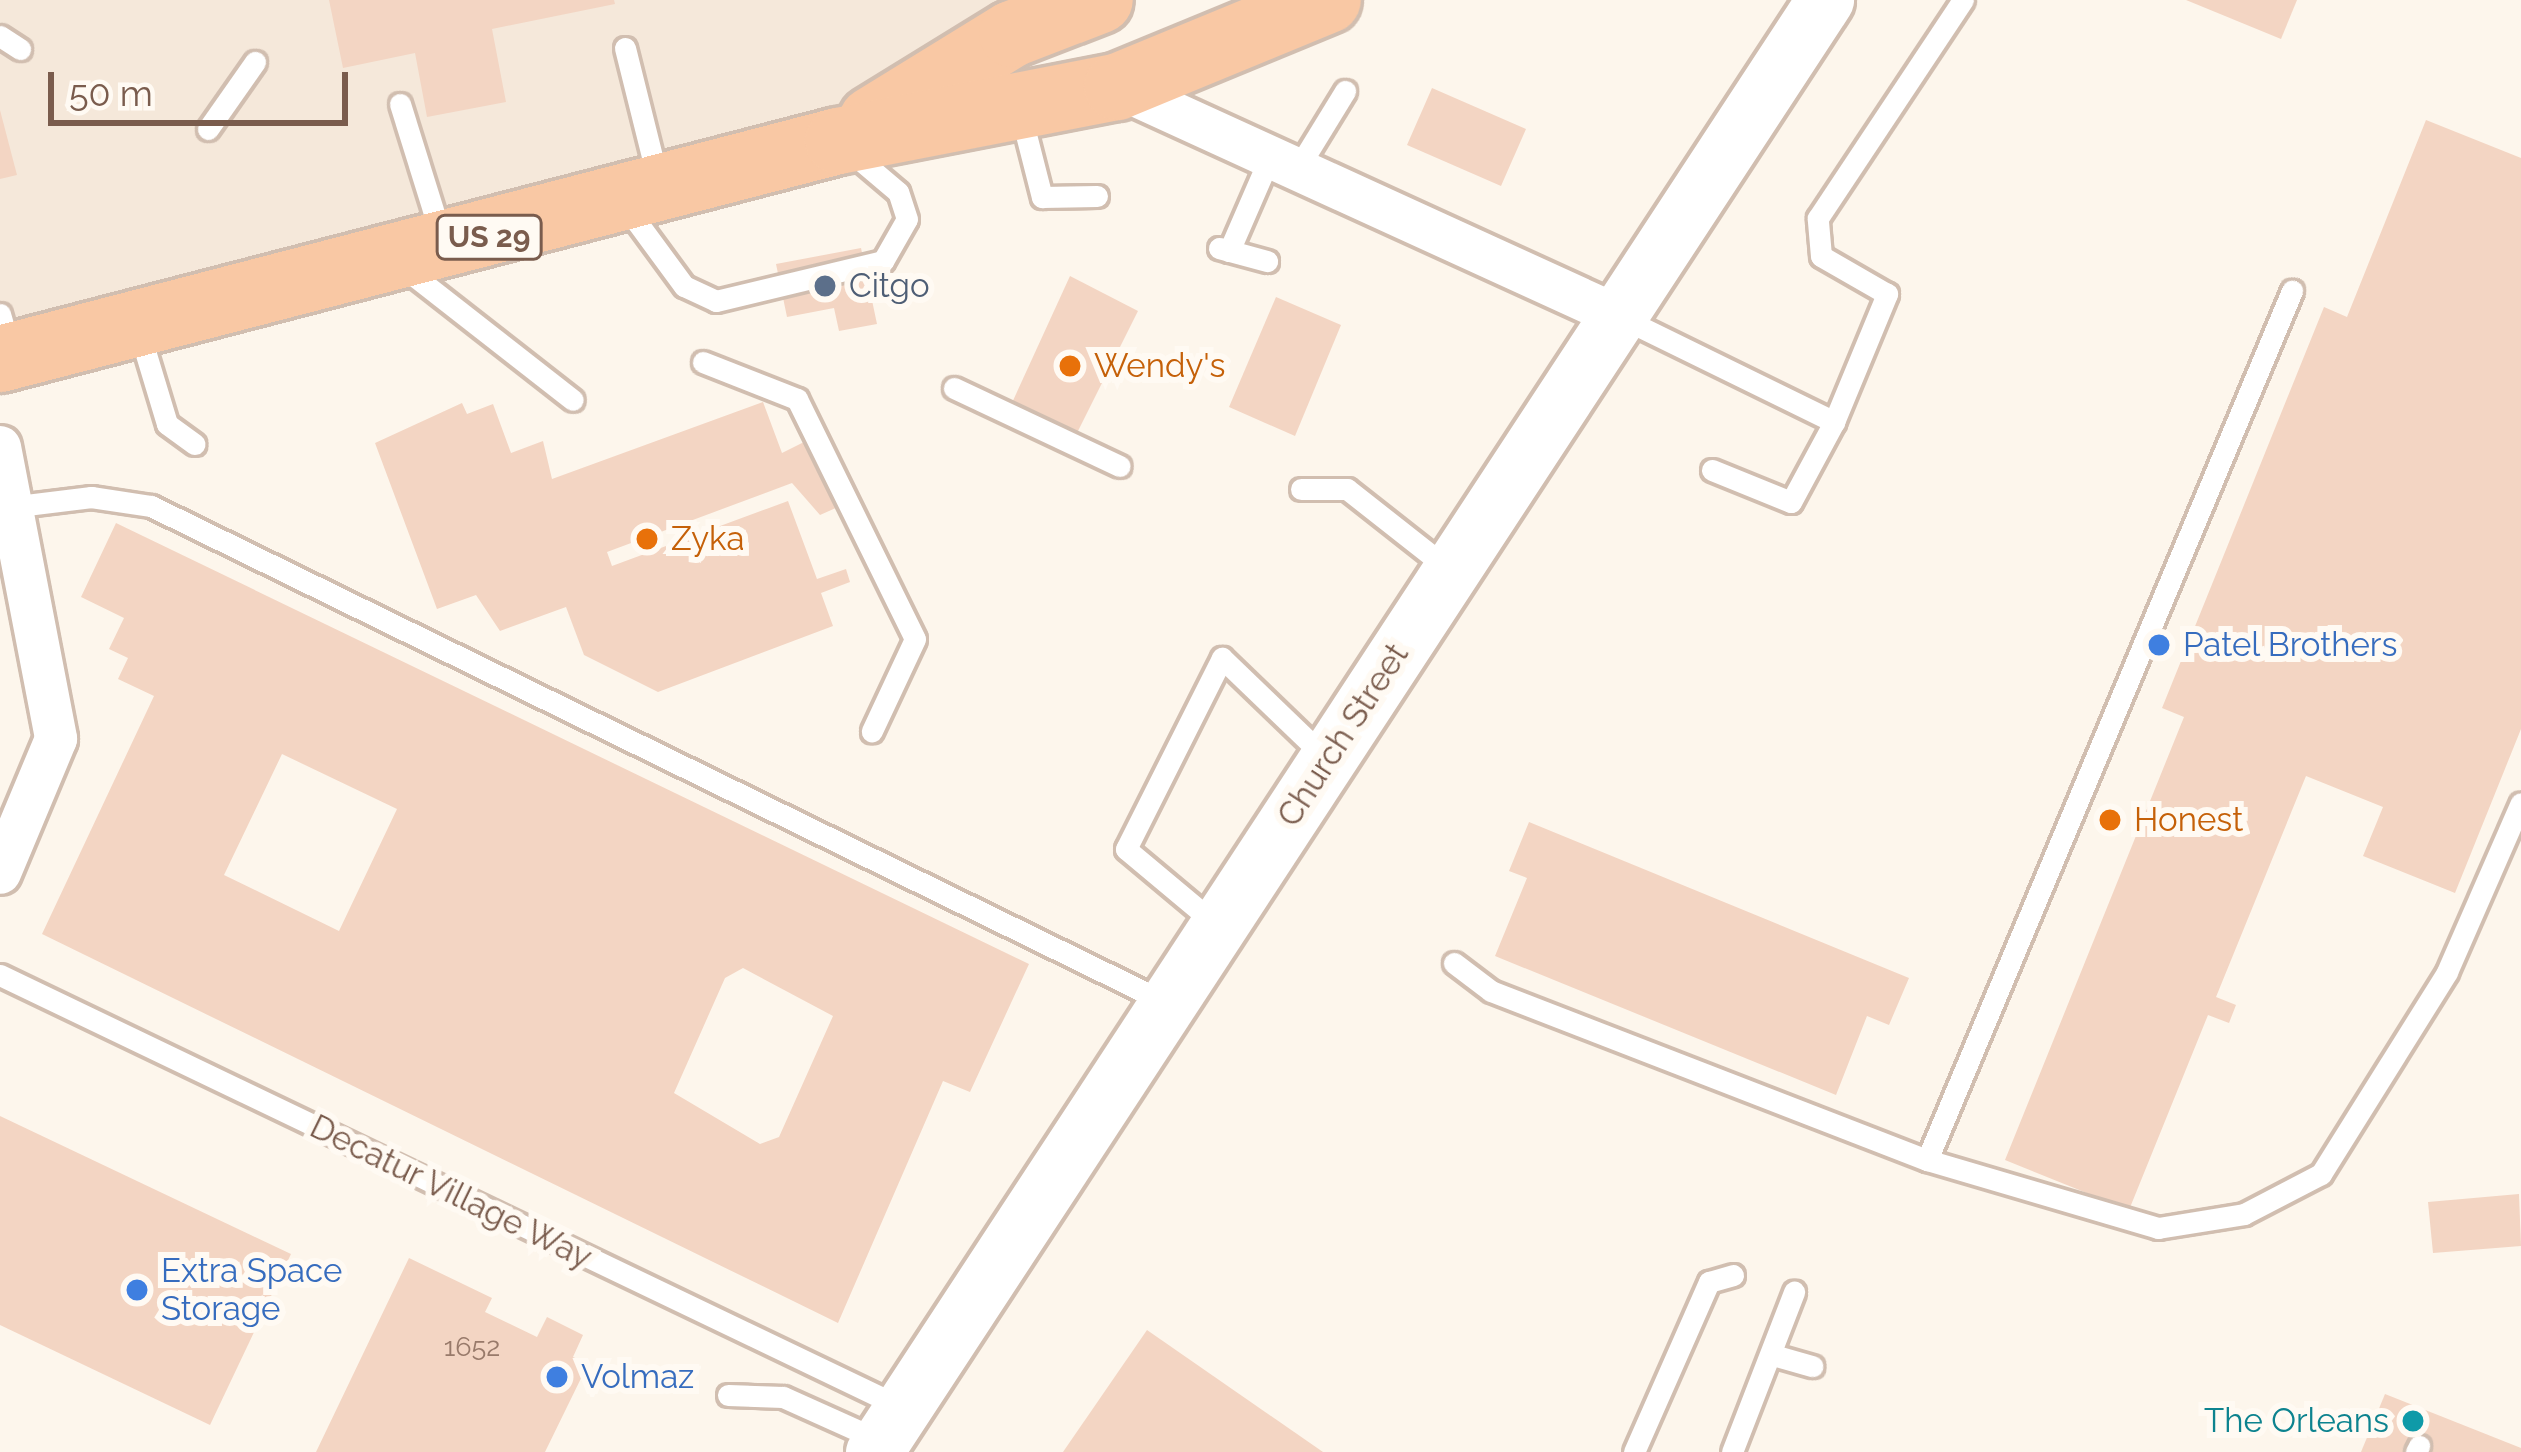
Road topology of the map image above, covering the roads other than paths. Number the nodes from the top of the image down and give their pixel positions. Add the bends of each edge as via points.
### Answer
1 (1100, 0) edge
2 (1328, 0) edge
3 (1964, 0) edge
4 (1816, 6) edge
5 (0, 36) edge
6 (626, 48) dead end
7 (20, 49) dead end
8 (255, 62) dead end
9 (1118, 87) junction
10 (1345, 91) dead end
11 (400, 104) dead end
12 (1018, 106) junction
13 (208, 129) dead end
14 (838, 141) junction
15 (1282, 165) junction
16 (1097, 196) dead end
17 (642, 197) junction
18 (420, 254) junction
19 (1267, 261) dead end
20 (2292, 291) dead end
21 (1616, 315) junction
22 (137, 325) junction
23 (4, 344) edge
24 (703, 362) dead end
25 (954, 388) dead end
26 (573, 400) dead end
27 (1834, 422) junction
28 (195, 444) dead end
29 (0, 447) edge
30 (1120, 466) dead end
31 (1712, 470) dead end
32 (1300, 489) dead end
33 (18, 506) junction
34 (1450, 570) junction
35 (872, 730) dead end
36 (1327, 760) junction
37 (2521, 803) edge
38 (0, 873) edge
39 (1218, 926) junction
40 (1454, 963) dead end
41 (0, 975) edge
42 (1168, 1003) junction
43 (1927, 1160) junction
44 (1733, 1275) dead end
45 (1794, 1292) dead end
46 (1773, 1355) junction
47 (1811, 1366) dead end
48 (728, 1395) dead end
49 (886, 1434) edge
50 (1634, 1452) edge
51 (1732, 1452) edge

1 - 14 highway, US 29 via 1012,34
2 - 9 highway, US 29
3 - 27 lane via 1818,218 1821,256 1887,294
4 - 21 main road, Church Street
5 - 7 lane
6 - 17 lane
8 - 13 lane
9 - 12 highway, US 29
9 - 15 street
10 - 15 lane
11 - 18 lane
12 - 14 highway, US 29
12 - 16 lane via 1042,197
14 - 17 highway, US 29
14 - 17 lane via 898,192 907,219 883,261 716,302 684,286
15 - 19 lane via 1223,250
15 - 21 street
17 - 18 highway, US 29
18 - 22 highway, US 29
18 - 26 lane
20 - 43 lane
21 - 27 lane
21 - 34 main road, Church Street
22 - 23 highway, US 29
22 - 28 lane via 167,424
24 - 35 lane via 797,399 915,639
25 - 30 lane
27 - 31 lane via 1791,502
29 - 33 street
32 - 34 lane via 1347,489
33 - 38 street via 56,739
33 - 42 lane via 91,497 151,506
34 - 36 main road, Church Street
36 - 39 main road, Church Street
36 - 39 lane via 1222,658 1126,849
37 - 43 lane via 2447,972 2321,1174 2244,1214 2158,1228
39 - 42 main road, Church Street
40 - 43 lane via 1491,991
41 - 49 lane, Decatur Village Way
42 - 49 main road, Church Street
44 - 50 lane via 1709,1282
45 - 46 lane
46 - 47 lane
46 - 51 lane
48 - 49 lane via 783,1396

